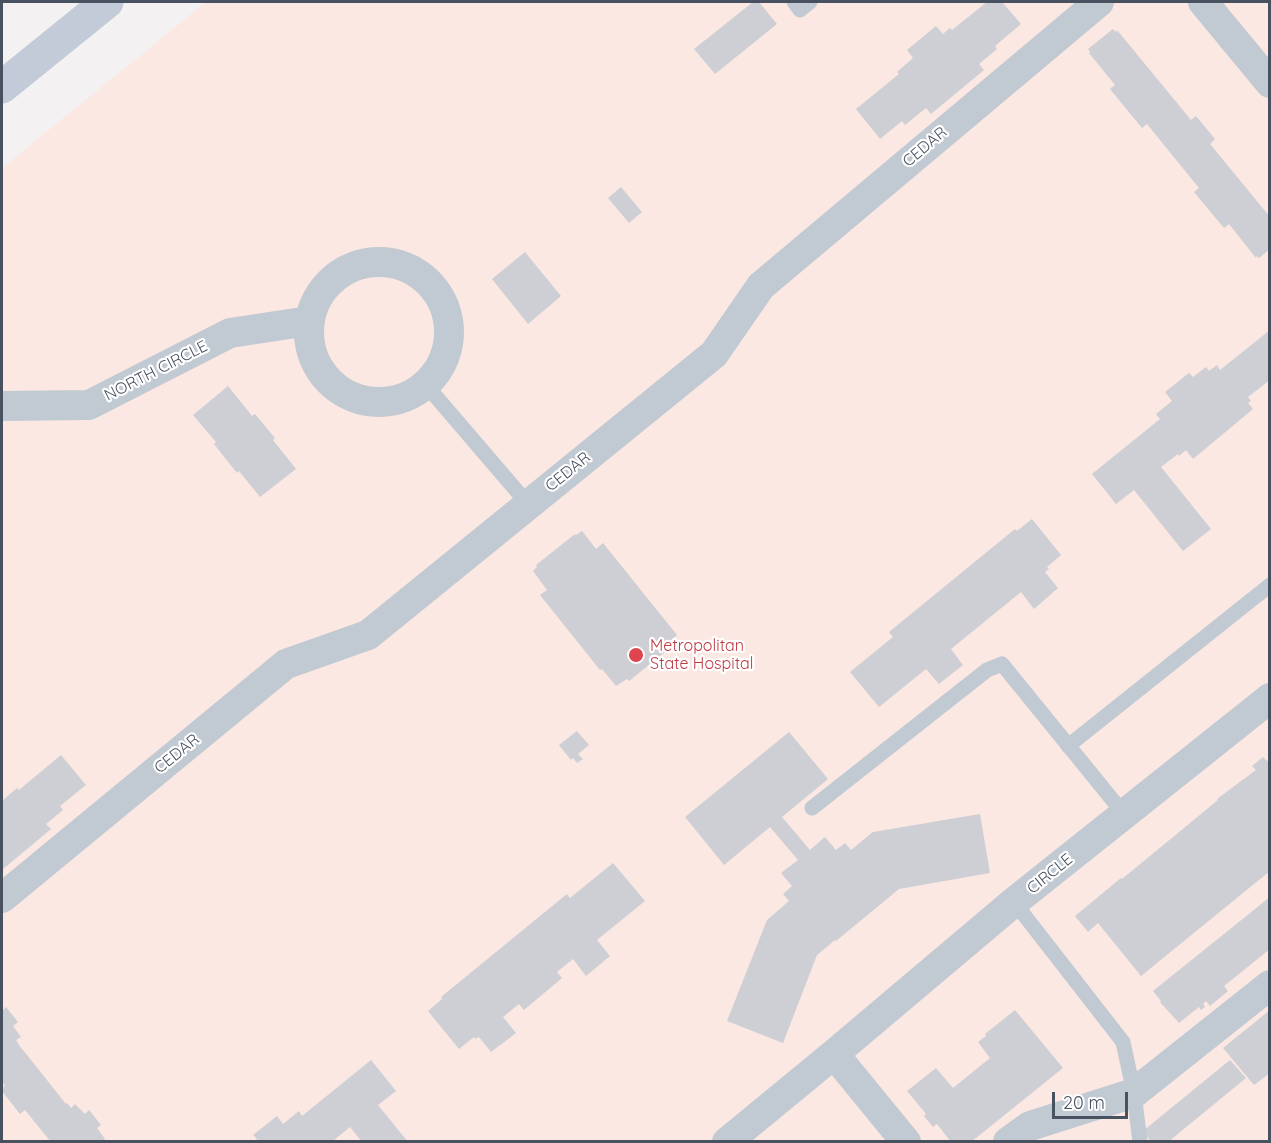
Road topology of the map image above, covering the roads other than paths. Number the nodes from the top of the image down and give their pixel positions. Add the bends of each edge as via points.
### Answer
1 (108, 2) edge
2 (1099, 2) edge
3 (1203, 2) edge
4 (1269, 83) edge
5 (2, 87) edge
6 (309, 321) junction
7 (426, 385) junction
8 (2, 406) edge
9 (528, 504) junction
10 (1269, 585) edge
11 (1269, 698) edge
12 (1068, 746) junction
13 (812, 808) dead end
14 (1124, 814) junction
15 (2, 898) edge
16 (1014, 902) junction
17 (1269, 985) edge
18 (834, 1054) junction
19 (1134, 1093) junction
20 (727, 1142) edge
21 (906, 1142) edge
22 (1008, 1142) edge
23 (1140, 1142) edge

1 - 5 main road
2 - 9 street, CEDAR via 760,286 714,354
3 - 4 street
6 - 7 street via 309,343 315,364 328,382 345,395 387,403 408,397
6 - 7 street via 316,298 332,279 353,267 377,261 401,265 423,277 439,295 448,318 449,342 441,366
6 - 8 street, NORTH CIRCLE via 230,333 89,405
7 - 9 lane
9 - 15 street, CEDAR via 368,634 286,664
10 - 12 lane
11 - 14 street, CIRCLE
12 - 13 lane via 1002,664 987,670
12 - 14 lane
14 - 16 street, CIRCLE
16 - 18 street, CIRCLE
16 - 19 lane via 1123,1042
17 - 19 street
18 - 20 street
18 - 21 street
19 - 22 street via 1030,1126
19 - 23 lane

